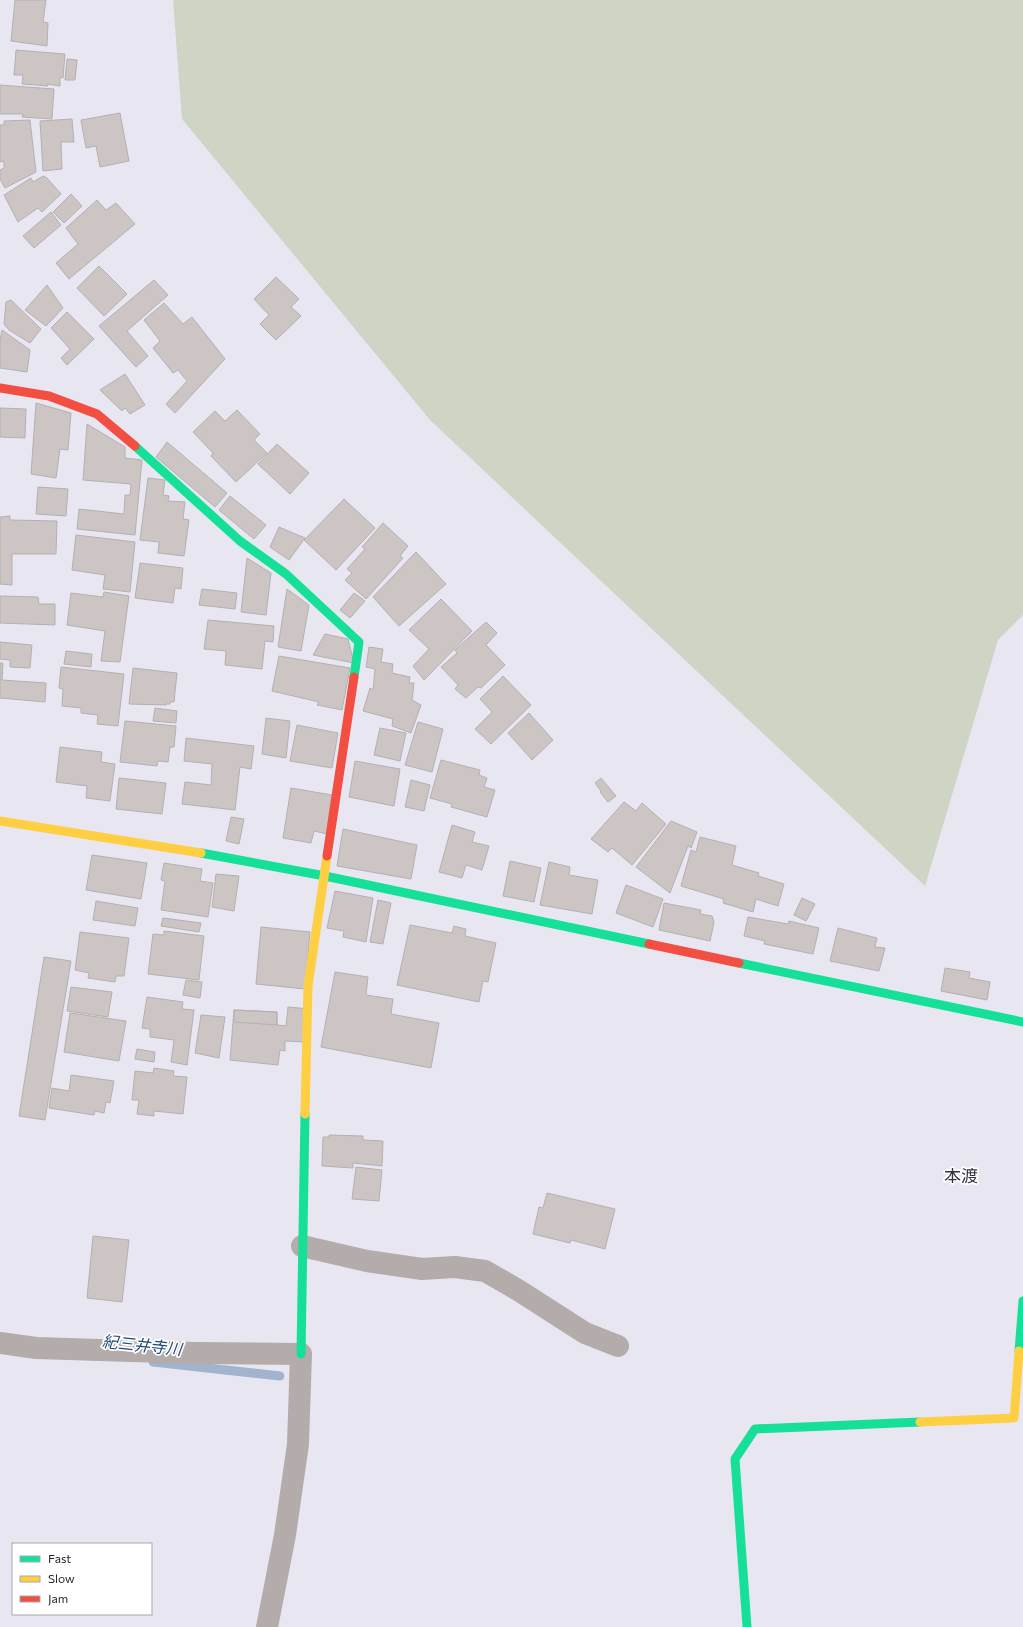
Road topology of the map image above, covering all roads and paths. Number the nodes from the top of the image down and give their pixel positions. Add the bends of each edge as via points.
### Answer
1 (0, 388) edge
2 (0, 821) edge
3 (326, 876) junction
4 (1023, 1022) edge
5 (302, 1246) junction
6 (1023, 1302) edge
7 (0, 1343) edge
8 (618, 1346) dead end
9 (301, 1354) junction
10 (267, 1627) edge
11 (747, 1627) edge

1 - 3 street via 49,396 97,414 240,541 286,574 359,642
2 - 3 street via 162,846
3 - 4 street
3 - 5 street via 308,986
5 - 8 street via 367,1261 414,1268 455,1267 485,1271 585,1333
5 - 9 street
6 - 11 street via 1014,1418 755,1429 735,1458
7 - 9 street via 36,1348
9 - 10 street via 298,1444 285,1535

